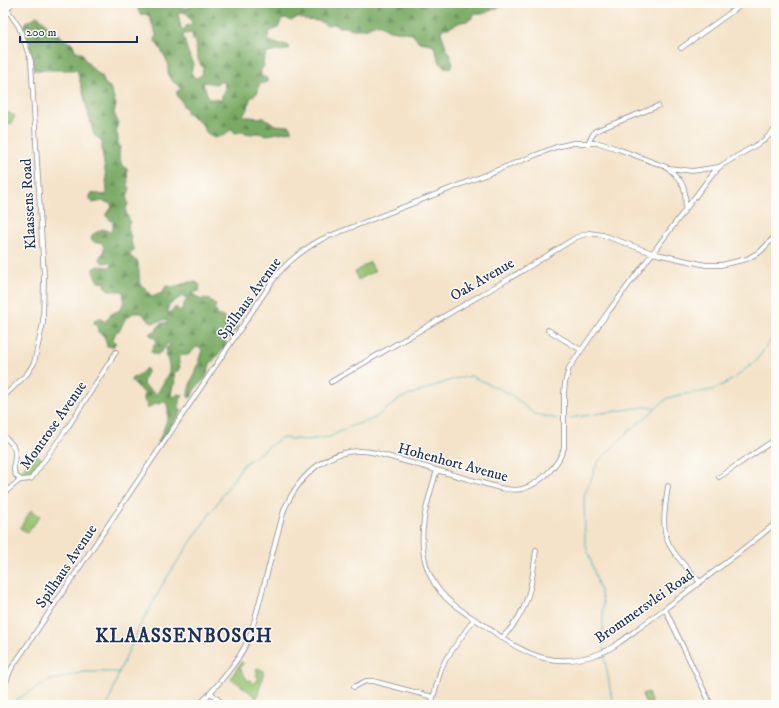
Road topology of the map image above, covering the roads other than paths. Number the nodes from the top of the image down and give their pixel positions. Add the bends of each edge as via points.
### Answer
1 (3, 3) edge
2 (12, 3) edge
3 (744, 3) edge
4 (8, 9) junction
5 (3, 16) edge
6 (682, 48) dead end
7 (658, 106) dead end
8 (776, 128) edge
9 (588, 143) junction
10 (719, 167) junction
11 (669, 168) junction
12 (685, 210) junction
13 (776, 235) edge
14 (652, 253) junction
15 (548, 330) dead end
16 (581, 350) junction
17 (116, 352) dead end
18 (331, 382) dead end
19 (3, 397) edge
20 (3, 435) edge
21 (776, 439) edge
22 (437, 470) junction
23 (719, 477) dead end
24 (20, 480) junction
25 (668, 486) dead end
26 (3, 494) edge
27 (776, 524) edge
28 (536, 550) dead end
29 (700, 582) junction
30 (665, 609) junction
31 (474, 619) junction
32 (502, 638) junction
33 (354, 687) dead end
34 (3, 690) edge
35 (211, 692) junction
36 (433, 697) junction
37 (199, 705) edge
38 (224, 705) edge
39 (431, 705) edge
40 (711, 705) edge

1 - 4 street, Klaassens Road
2 - 4 street
3 - 6 street
4 - 5 street
4 - 19 street, Klaassens Road via 19,27 31,61 42,220 44,304 42,333 34,363 24,377
7 - 9 street via 595,131
8 - 10 street via 756,146
9 - 11 street, Spilhaus Avenue via 599,143
9 - 34 street, Spilhaus Avenue via 556,147 322,239 290,261 276,276 11,669
10 - 11 street, Spilhaus Avenue via 692,171
10 - 12 street, Hohenhort Avenue
11 - 12 street, Spilhaus Avenue via 683,184
12 - 14 street, Hohenhort Avenue
13 - 14 street, Oak Avenue via 760,251 747,259 721,265 706,265
14 - 16 street, Hohenhort Avenue
14 - 18 street, Oak Avenue via 603,235 589,233 577,237
15 - 16 street
16 - 22 street, Hohenhort Avenue via 569,368 565,382 565,438 562,456 541,478 531,486 512,490
17 - 24 street, Montrose Avenue via 33,478 27,481
20 - 24 street, Montrose Avenue via 14,447 14,472
21 - 23 street
22 - 31 street, Brommersvlei Road via 428,500 422,549 431,578 438,589 451,603
22 - 35 street, Hohenhort Avenue via 376,453 356,451 331,456 304,477 284,510 248,640 238,658
24 - 26 street
25 - 29 street via 664,520 668,543
27 - 29 street, Brommersvlei Road
28 - 32 street via 523,610
29 - 30 street, Brommersvlei Road
30 - 32 street, Brommersvlei Road via 615,645 598,654 581,658 546,658 521,650
30 - 40 street
31 - 32 street, Brommersvlei Road
31 - 36 street via 446,659
33 - 36 street via 366,681 373,681
35 - 37 street, Hohenhort Avenue
35 - 38 street
36 - 39 street

